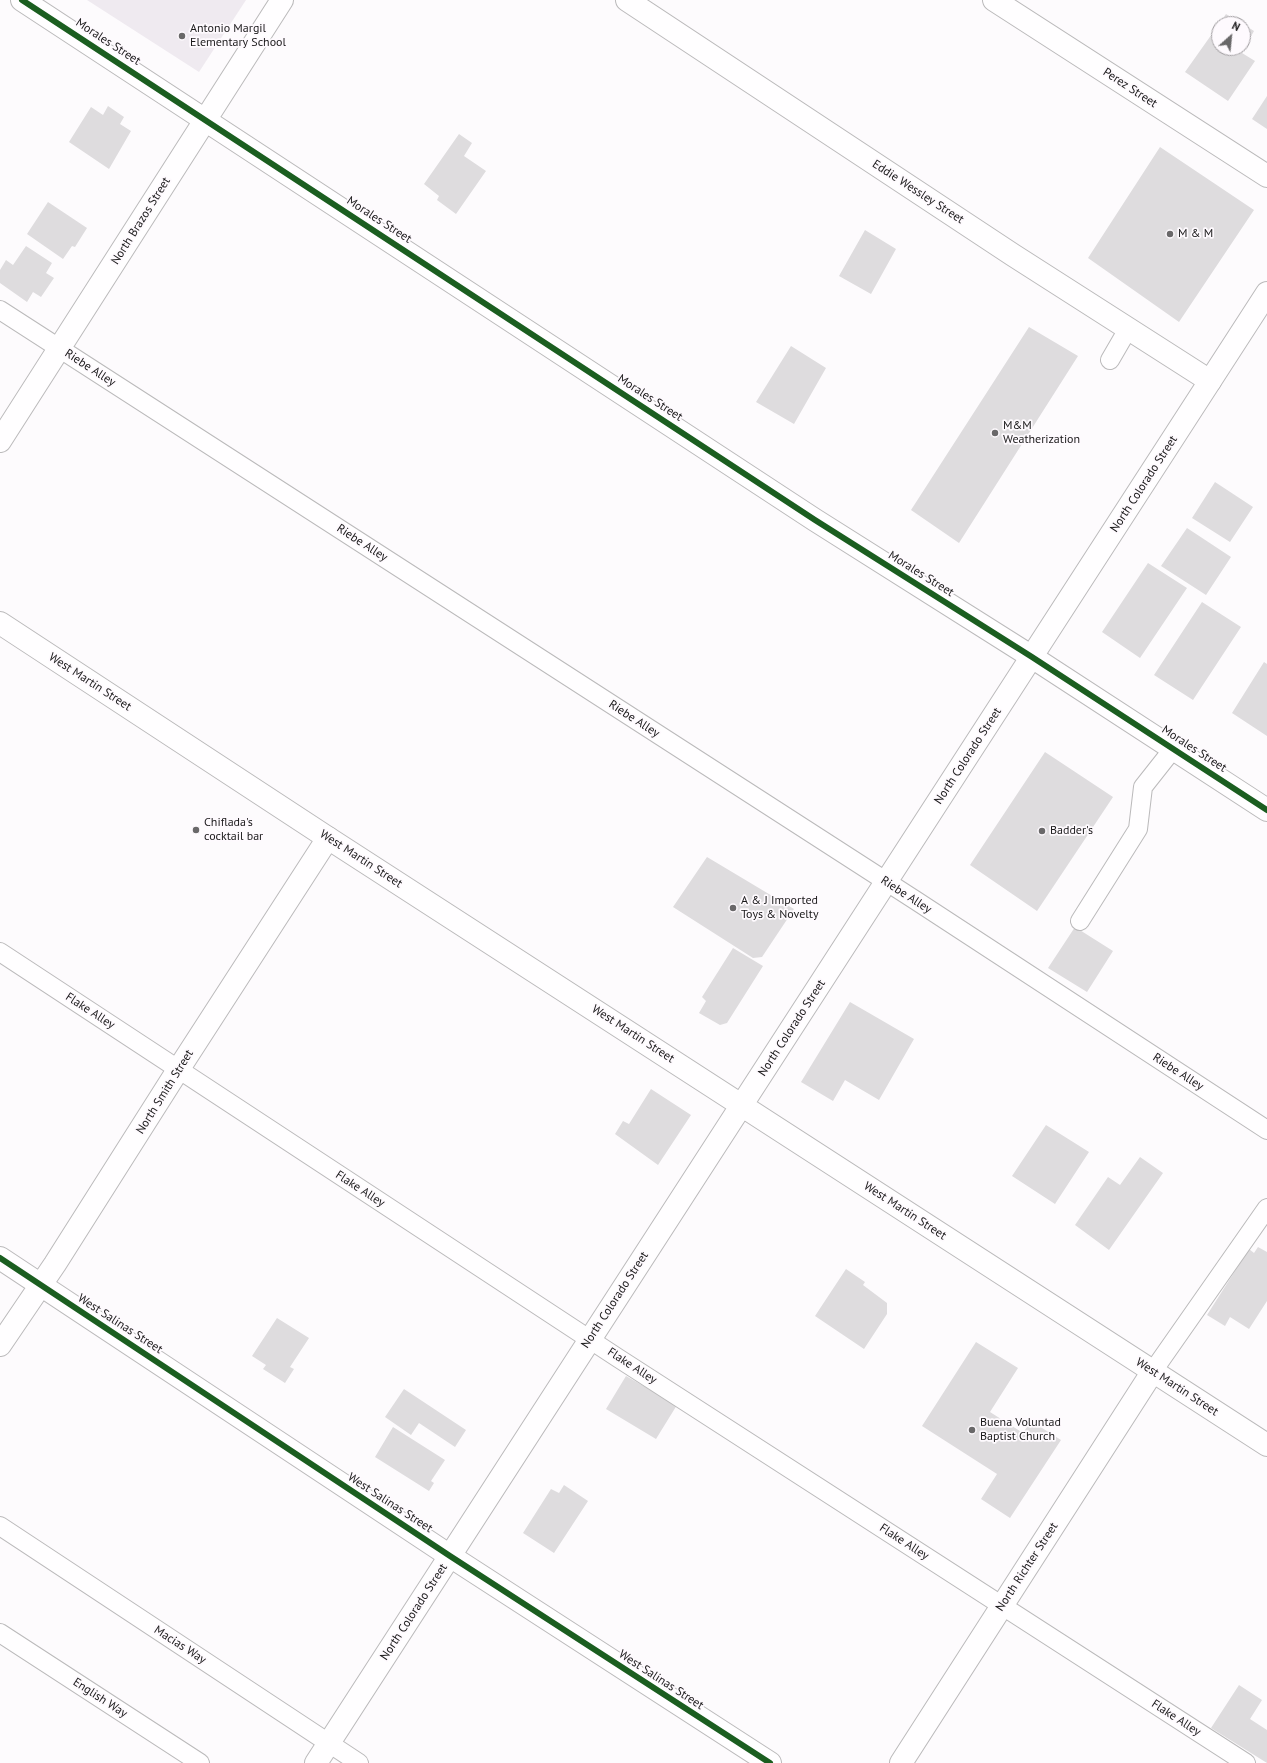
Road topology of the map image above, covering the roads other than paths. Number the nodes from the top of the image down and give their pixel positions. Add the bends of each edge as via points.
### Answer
1 (22, 0) edge
2 (282, 0) edge
3 (627, 0) edge
4 (994, 0) edge
5 (206, 119) junction
6 (1267, 176) edge
7 (1267, 293) edge
8 (0, 310) edge
9 (1128, 329) junction
10 (60, 349) junction
11 (1110, 360) dead end
12 (1210, 381) junction
13 (0, 441) edge
14 (0, 623) edge
15 (1032, 657) junction
16 (1173, 749) junction
17 (1267, 810) edge
18 (328, 838) junction
19 (886, 882) junction
20 (1080, 921) dead end
21 (0, 952) edge
22 (178, 1070) junction
23 (742, 1104) junction
24 (1267, 1130) edge
25 (1267, 1208) edge
26 (0, 1258) edge
27 (40, 1284) junction
28 (590, 1339) junction
29 (0, 1345) edge
30 (1153, 1371) junction
31 (1267, 1445) edge
32 (0, 1526) edge
33 (450, 1556) junction
34 (1002, 1606) junction
35 (0, 1632) edge
36 (329, 1743) junction
37 (200, 1763) edge
38 (316, 1763) edge
39 (359, 1763) edge
40 (770, 1763) edge
41 (901, 1763) edge
42 (1246, 1763) edge

1 - 5 street, Morales Street
2 - 5 street, North Brazos Street
3 - 9 street, Eddie Wessley Street
4 - 6 street, Perez Street
5 - 10 street, North Brazos Street
5 - 15 street, Morales Street via 809,516
7 - 12 street, North Colorado Street
8 - 10 lane, Riebe Alley
9 - 11 lane
9 - 12 street, Eddie Wessley Street
10 - 13 street, North Brazos Street
10 - 19 lane, Riebe Alley
12 - 15 street, North Colorado Street
14 - 18 street, West Martin Street
15 - 16 street, Morales Street
15 - 19 street, North Colorado Street
16 - 17 street, Morales Street
16 - 20 lane via 1142,787 1138,829
18 - 22 street, North Smith Street
18 - 23 street, West Martin Street
19 - 23 street, North Colorado Street
19 - 24 lane, Riebe Alley
21 - 22 lane, Flake Alley
22 - 27 street, North Smith Street
22 - 28 lane, Flake Alley
23 - 28 street, North Colorado Street
23 - 30 street, West Martin Street
25 - 30 lane
26 - 27 street, West Salinas Street
27 - 29 street, North Smith Street
27 - 33 street, West Salinas Street
28 - 33 street, North Colorado Street
28 - 34 lane, Flake Alley
30 - 31 street, West Martin Street
30 - 34 street, North Richter Street
32 - 36 lane, Macias Way
33 - 36 street, North Colorado Street
33 - 40 street, West Salinas Street
34 - 41 street, North Richter Street
34 - 42 lane, Flake Alley
35 - 37 lane, English Way
36 - 38 street, North Colorado Street
36 - 39 lane, Macias Way

